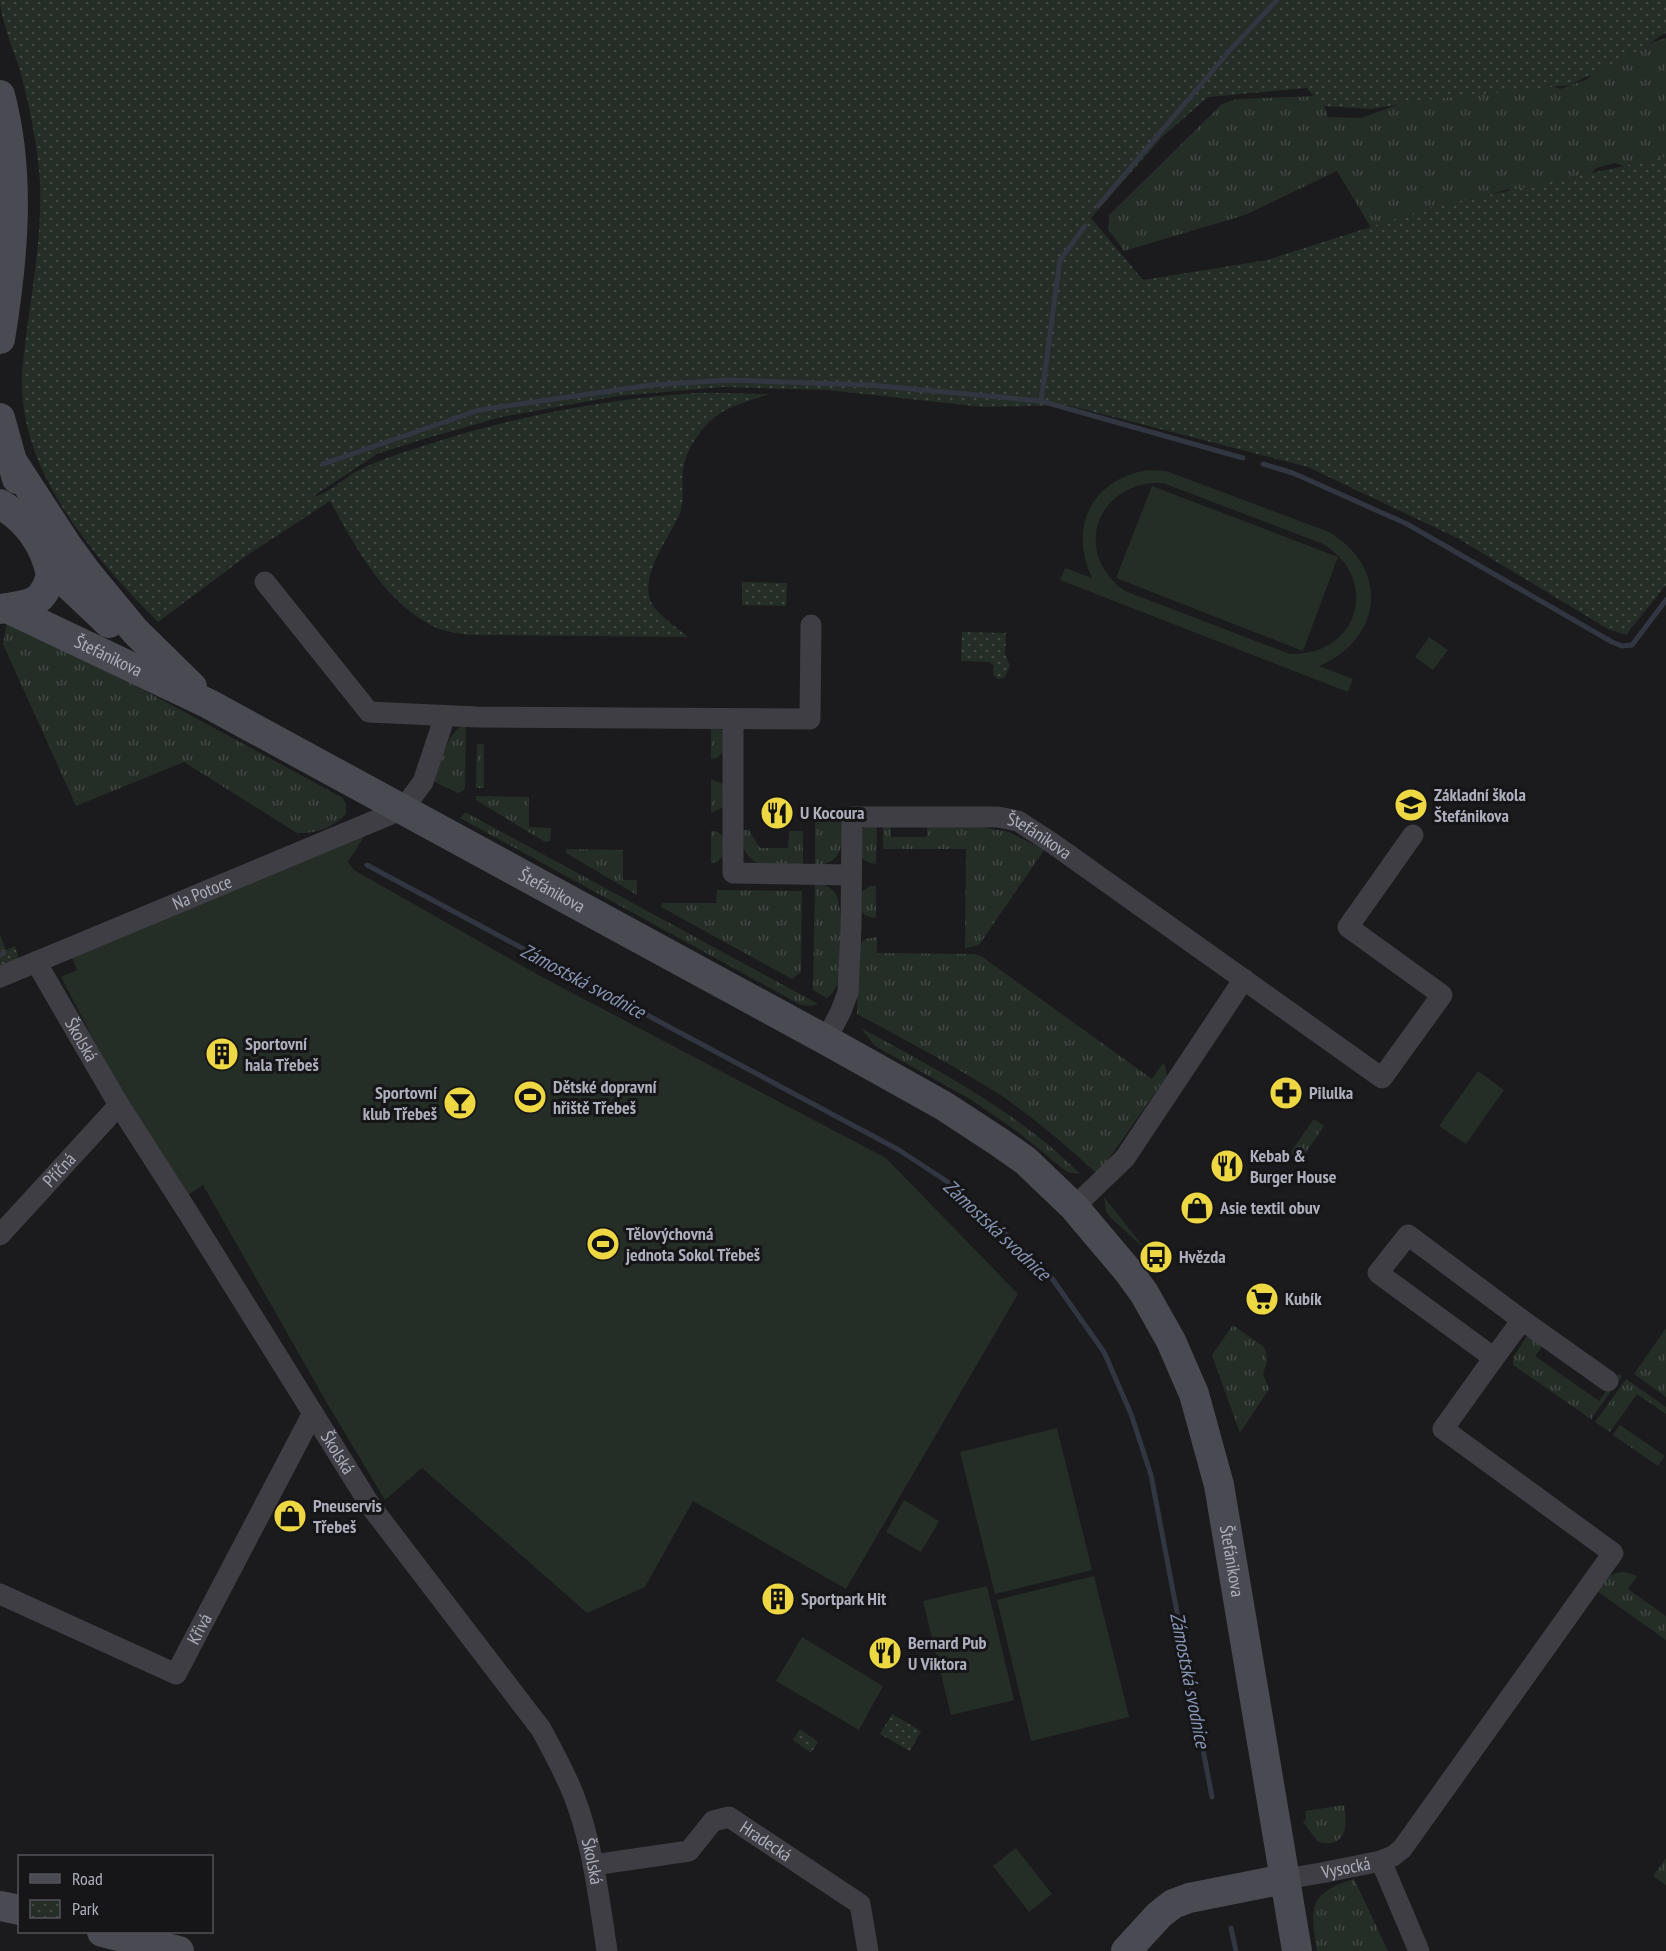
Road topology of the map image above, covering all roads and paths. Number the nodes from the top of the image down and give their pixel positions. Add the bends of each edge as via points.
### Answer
1 (0, 95) edge
2 (0, 339) edge
3 (0, 418) edge
4 (12, 461) junction
5 (0, 504) edge
6 (33, 534) junction
7 (49, 566) junction
8 (265, 582) dead end
9 (4, 608) edge
10 (811, 625) dead end
11 (209, 704) junction
12 (445, 716) junction
13 (734, 720) junction
14 (403, 809) junction
15 (1413, 835) dead end
16 (851, 875) junction
17 (36, 962) junction
18 (0, 977) edge
19 (1244, 980) junction
20 (826, 1040) junction
21 (119, 1105) junction
22 (1074, 1206) junction
23 (0, 1235) edge
24 (1522, 1320) junction
25 (1494, 1358) junction
26 (1608, 1381) dead end
27 (314, 1413) junction
28 (0, 1594) edge
29 (1381, 1861) junction
30 (593, 1865) junction
31 (1285, 1879) junction
32 (0, 1905) edge
33 (18, 1910) edge
34 (106, 1933) edge
35 (179, 1951) edge
36 (607, 1951) edge
37 (868, 1951) edge
38 (1126, 1951) edge
39 (1297, 1951) edge
40 (1419, 1951) edge

1 - 2 street via 10,145 13,190 12,250
3 - 4 street
4 - 6 street
4 - 11 street via 66,544 128,623
5 - 6 street via 14,512
6 - 7 street
7 - 9 street via 51,575 44,595 33,603
7 - 11 street, Štefánikova via 126,639
8 - 12 street via 369,712
9 - 11 street, Štefánikova
10 - 13 street via 810,719
11 - 14 street, Štefánikova
12 - 13 street
12 - 14 street via 423,782
13 - 16 street via 733,873
14 - 17 street, Na Potoce
14 - 20 street, Štefánikova
15 - 19 street, Štefánikova via 1348,927 1442,995 1382,1078
16 - 19 street, Štefánikova via 852,817 998,817 1018,821
16 - 20 street, Štefánikova via 848,992
17 - 18 street, Na Potoce
17 - 21 street, Školská
19 - 22 street via 1125,1158
20 - 22 street, Štefánikova via 944,1106 999,1142 1026,1161
21 - 23 street, Příčná
21 - 27 street, Školská
22 - 31 street, Štefánikova via 1128,1271 1158,1316 1182,1363 1202,1420 1219,1485
24 - 25 street
24 - 25 street via 1407,1235 1378,1273
24 - 26 street
25 - 29 street via 1443,1430 1612,1553 1402,1849
27 - 28 street, Křivá via 176,1674
27 - 30 street, Školská via 372,1508 541,1729 574,1797
29 - 31 street, Vysocká
29 - 40 street, Vysocká
30 - 36 street, Školská
30 - 37 street, Hradecká via 690,1851 713,1821 729,1817 860,1904
31 - 38 street via 1173,1904
31 - 39 street, Štefánikova
32 - 33 street
34 - 35 street

